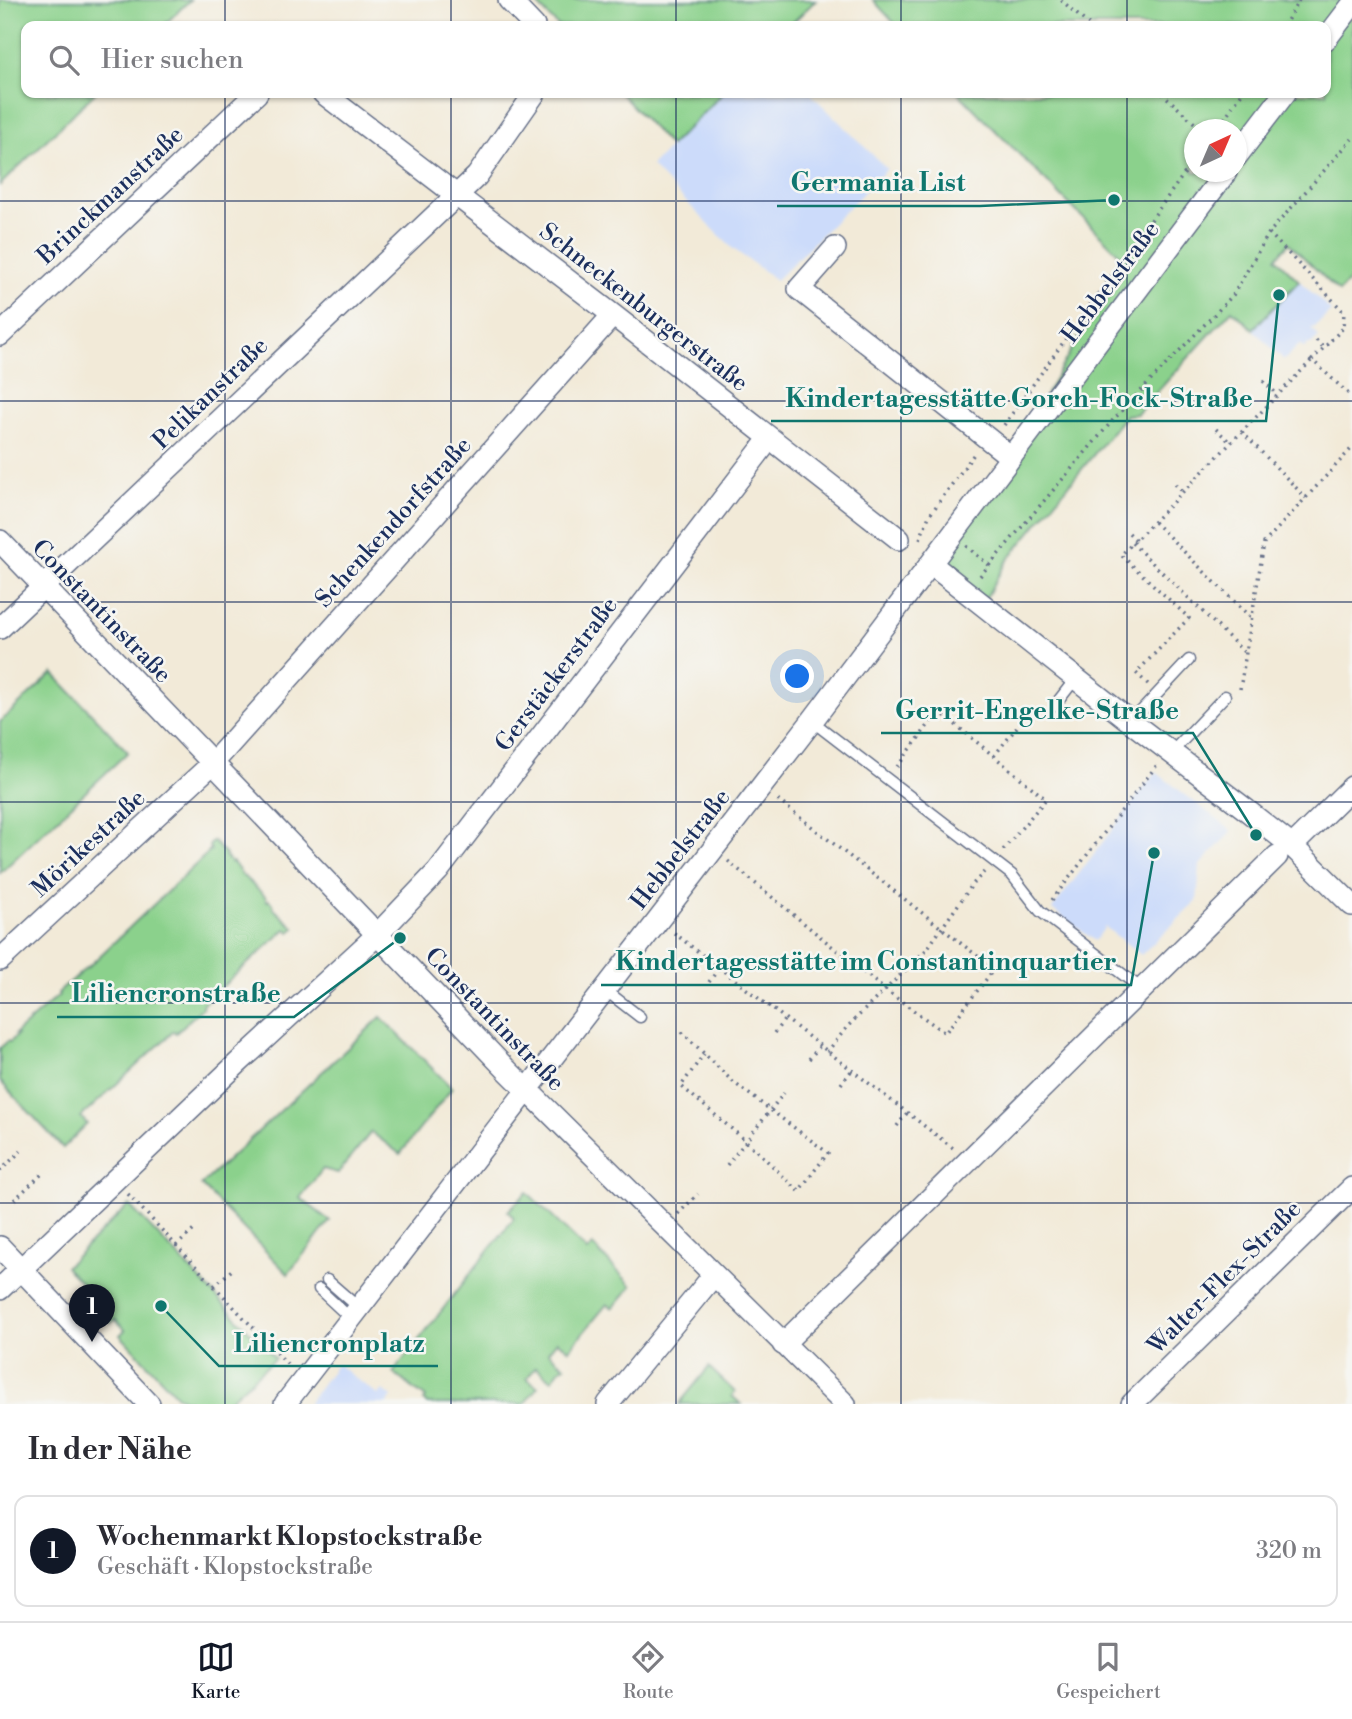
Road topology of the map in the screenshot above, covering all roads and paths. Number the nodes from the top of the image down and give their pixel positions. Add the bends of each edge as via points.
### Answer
1 (509, 0) edge
2 (1061, 0) edge
3 (1299, 0) edge
4 (1349, 9) edge
5 (529, 21) edge
6 (1084, 21) edge
7 (1287, 21) edge
8 (1331, 32) edge
9 (252, 98) edge
10 (329, 98) edge
11 (532, 98) edge
12 (1167, 98) edge
13 (1238, 98) edge
14 (1281, 98) edge
15 (1190, 119) edge
16 (1224, 119) edge
17 (1352, 139) edge
18 (1247, 144) edge
19 (1184, 175) edge
20 (1218, 182) edge
21 (455, 196) junction
22 (1269, 233) junction
23 (835, 248) dead end
24 (613, 315) junction
25 (0, 335) edge
26 (1316, 340) dead end
27 (1324, 348) junction
28 (1312, 360) junction
29 (1263, 381) dead end
30 (1278, 395) junction
31 (1352, 397) edge
32 (1216, 429) dead end
33 (1242, 432) junction
34 (769, 438) junction
35 (992, 442) junction
36 (1231, 443) junction
37 (1352, 448) edge
38 (1011, 457) junction
39 (1175, 484) dead end
40 (1183, 492) junction
41 (1306, 498) junction
42 (1154, 522) junction
43 (1129, 533) dead end
44 (909, 539) joint
45 (0, 541) edge
46 (1134, 542) junction
47 (931, 564) junction
48 (44, 587) junction
49 (967, 591) junction
50 (1252, 620) junction
51 (0, 628) edge
52 (1246, 654) junction
53 (1189, 660) dead end
54 (1076, 678) junction
55 (1157, 692) junction
56 (1239, 694) dead end
57 (1225, 696) dead end
58 (1055, 705) dead end
59 (812, 721) junction
60 (1130, 722) junction
61 (1017, 727) dead end
62 (1170, 752) junction
63 (994, 756) junction
64 (212, 764) junction
65 (888, 779) junction
66 (761, 787) junction
67 (1352, 787) edge
68 (713, 848) junction
69 (1284, 851) junction
70 (994, 861) junction
71 (1352, 905) edge
72 (1040, 911) junction
73 (666, 927) dead end
74 (944, 928) junction
75 (377, 935) junction
76 (0, 960) edge
77 (719, 968) junction
78 (709, 982) dead end
79 (604, 989) junction
80 (884, 989) junction
81 (1143, 990) junction
82 (640, 1017) dead end
83 (785, 1019) junction
84 (681, 1032) dead end
85 (774, 1033) dead end
86 (820, 1046) junction
87 (827, 1052) junction
88 (704, 1054) junction
89 (809, 1059) dead end
90 (852, 1070) junction
91 (841, 1084) dead end
92 (526, 1090) junction
93 (784, 1093) dead end
94 (771, 1111) junction
95 (907, 1113) junction
96 (897, 1126) dead end
97 (746, 1141) junction
98 (21, 1151) dead end
99 (961, 1154) dead end
100 (727, 1165) dead end
101 (0, 1171) edge
102 (42, 1174) dead end
103 (114, 1180) junction
104 (1352, 1188) edge
105 (14, 1200) dead end
106 (196, 1227) dead end
107 (176, 1246) junction
108 (0, 1248) edge
109 (233, 1268) dead end
110 (20, 1270) junction
111 (713, 1276) junction
112 (327, 1280) dead end
113 (214, 1286) junction
114 (0, 1289) edge
115 (319, 1289) dead end
116 (354, 1312) junction
117 (783, 1345) junction
118 (302, 1380) junction
119 (149, 1404) edge
120 (285, 1404) edge
121 (608, 1404) edge
122 (845, 1404) edge
123 (1132, 1404) edge

1 - 5 street
2 - 6 path
3 - 7 path
4 - 8 street
9 - 25 street, Brinckmanstraße
10 - 21 street, Schneckenburgerstraße
11 - 21 street via 477,176
12 - 15 path
13 - 16 path
14 - 18 street
17 - 22 path
19 - 35 path
20 - 38 street, Hebbelstraße
21 - 24 street, Schneckenburgerstraße
21 - 48 street, Pelikanstraße
22 - 27 path via 1344,312 1343,328
22 - 49 path via 1233,296 1113,420
23 - 35 street via 799,289
24 - 34 street, Schneckenburgerstraße
24 - 64 street, Schenkendorfstraße
26 - 27 path
27 - 28 path
28 - 30 path
28 - 31 path
29 - 30 path
30 - 33 path
32 - 36 path
33 - 36 path
33 - 41 path
34 - 44 street, Schneckenburgerstraße
34 - 75 street, Gerstäckerstraße via 438,871
35 - 38 street
35 - 44 path via 978,449
36 - 40 path
37 - 41 path
38 - 47 street, Hebbelstraße
39 - 40 path
40 - 42 path
41 - 50 path via 1264,543
42 - 46 path
42 - 50 path
43 - 46 path
45 - 48 street, Constantinstraße
46 - 52 path
46 - 55 path via 1121,555 1189,618 1136,673
47 - 49 street
47 - 59 street, Hebbelstraße
48 - 51 street, Pelikanstraße
48 - 64 street, Constantinstraße
49 - 54 street
50 - 52 path
52 - 56 path
53 - 55 lane
54 - 58 lane
54 - 60 street
55 - 60 lane
57 - 62 lane
59 - 65 lane
59 - 66 street, Hebbelstraße
60 - 62 street
61 - 63 path
62 - 69 street
62 - 72 path via 1056,897
63 - 65 path via 939,711
63 - 70 path via 1046,799
64 - 75 street, Constantinstraße
64 - 76 street, Mörikestraße
65 - 70 lane
66 - 68 street, Hebbelstraße
66 - 74 path
67 - 69 street
68 - 79 street, Hebbelstraße
68 - 80 path
69 - 71 street
69 - 81 street
70 - 72 lane via 1012,875
70 - 74 path
72 - 81 lane
73 - 77 path
74 - 80 path
74 - 80 path via 994,969 945,1033
75 - 92 street, Constantinstraße
75 - 103 street, Gerstäckerstraße
77 - 78 path
77 - 83 path
79 - 82 lane
79 - 92 street, Hebbelstraße
80 - 87 path
81 - 117 street
83 - 85 path
83 - 86 path
84 - 88 path
86 - 87 path
86 - 89 path
87 - 90 path
88 - 94 path
88 - 97 path via 681,1086
90 - 91 path
90 - 95 path
92 - 111 street, Constantinstraße
92 - 116 street, Hebbelstraße
93 - 94 path
94 - 97 path
94 - 97 path via 828,1153 799,1191
95 - 96 path
95 - 99 path
97 - 100 path
98 - 101 path
102 - 105 path
103 - 107 path
103 - 110 street, Gerstäckerstraße
104 - 123 street, Walter-Flex-Straße
106 - 107 path
107 - 113 path
108 - 110 street
109 - 113 path
110 - 114 street, Gerstäckerstraße
110 - 119 street
111 - 117 street, Constantinstraße
111 - 121 street
112 - 116 lane
113 - 118 path
115 - 116 lane
116 - 118 street, Hebbelstraße
117 - 122 street, Constantinstraße
118 - 120 street, Hebbelstraße

